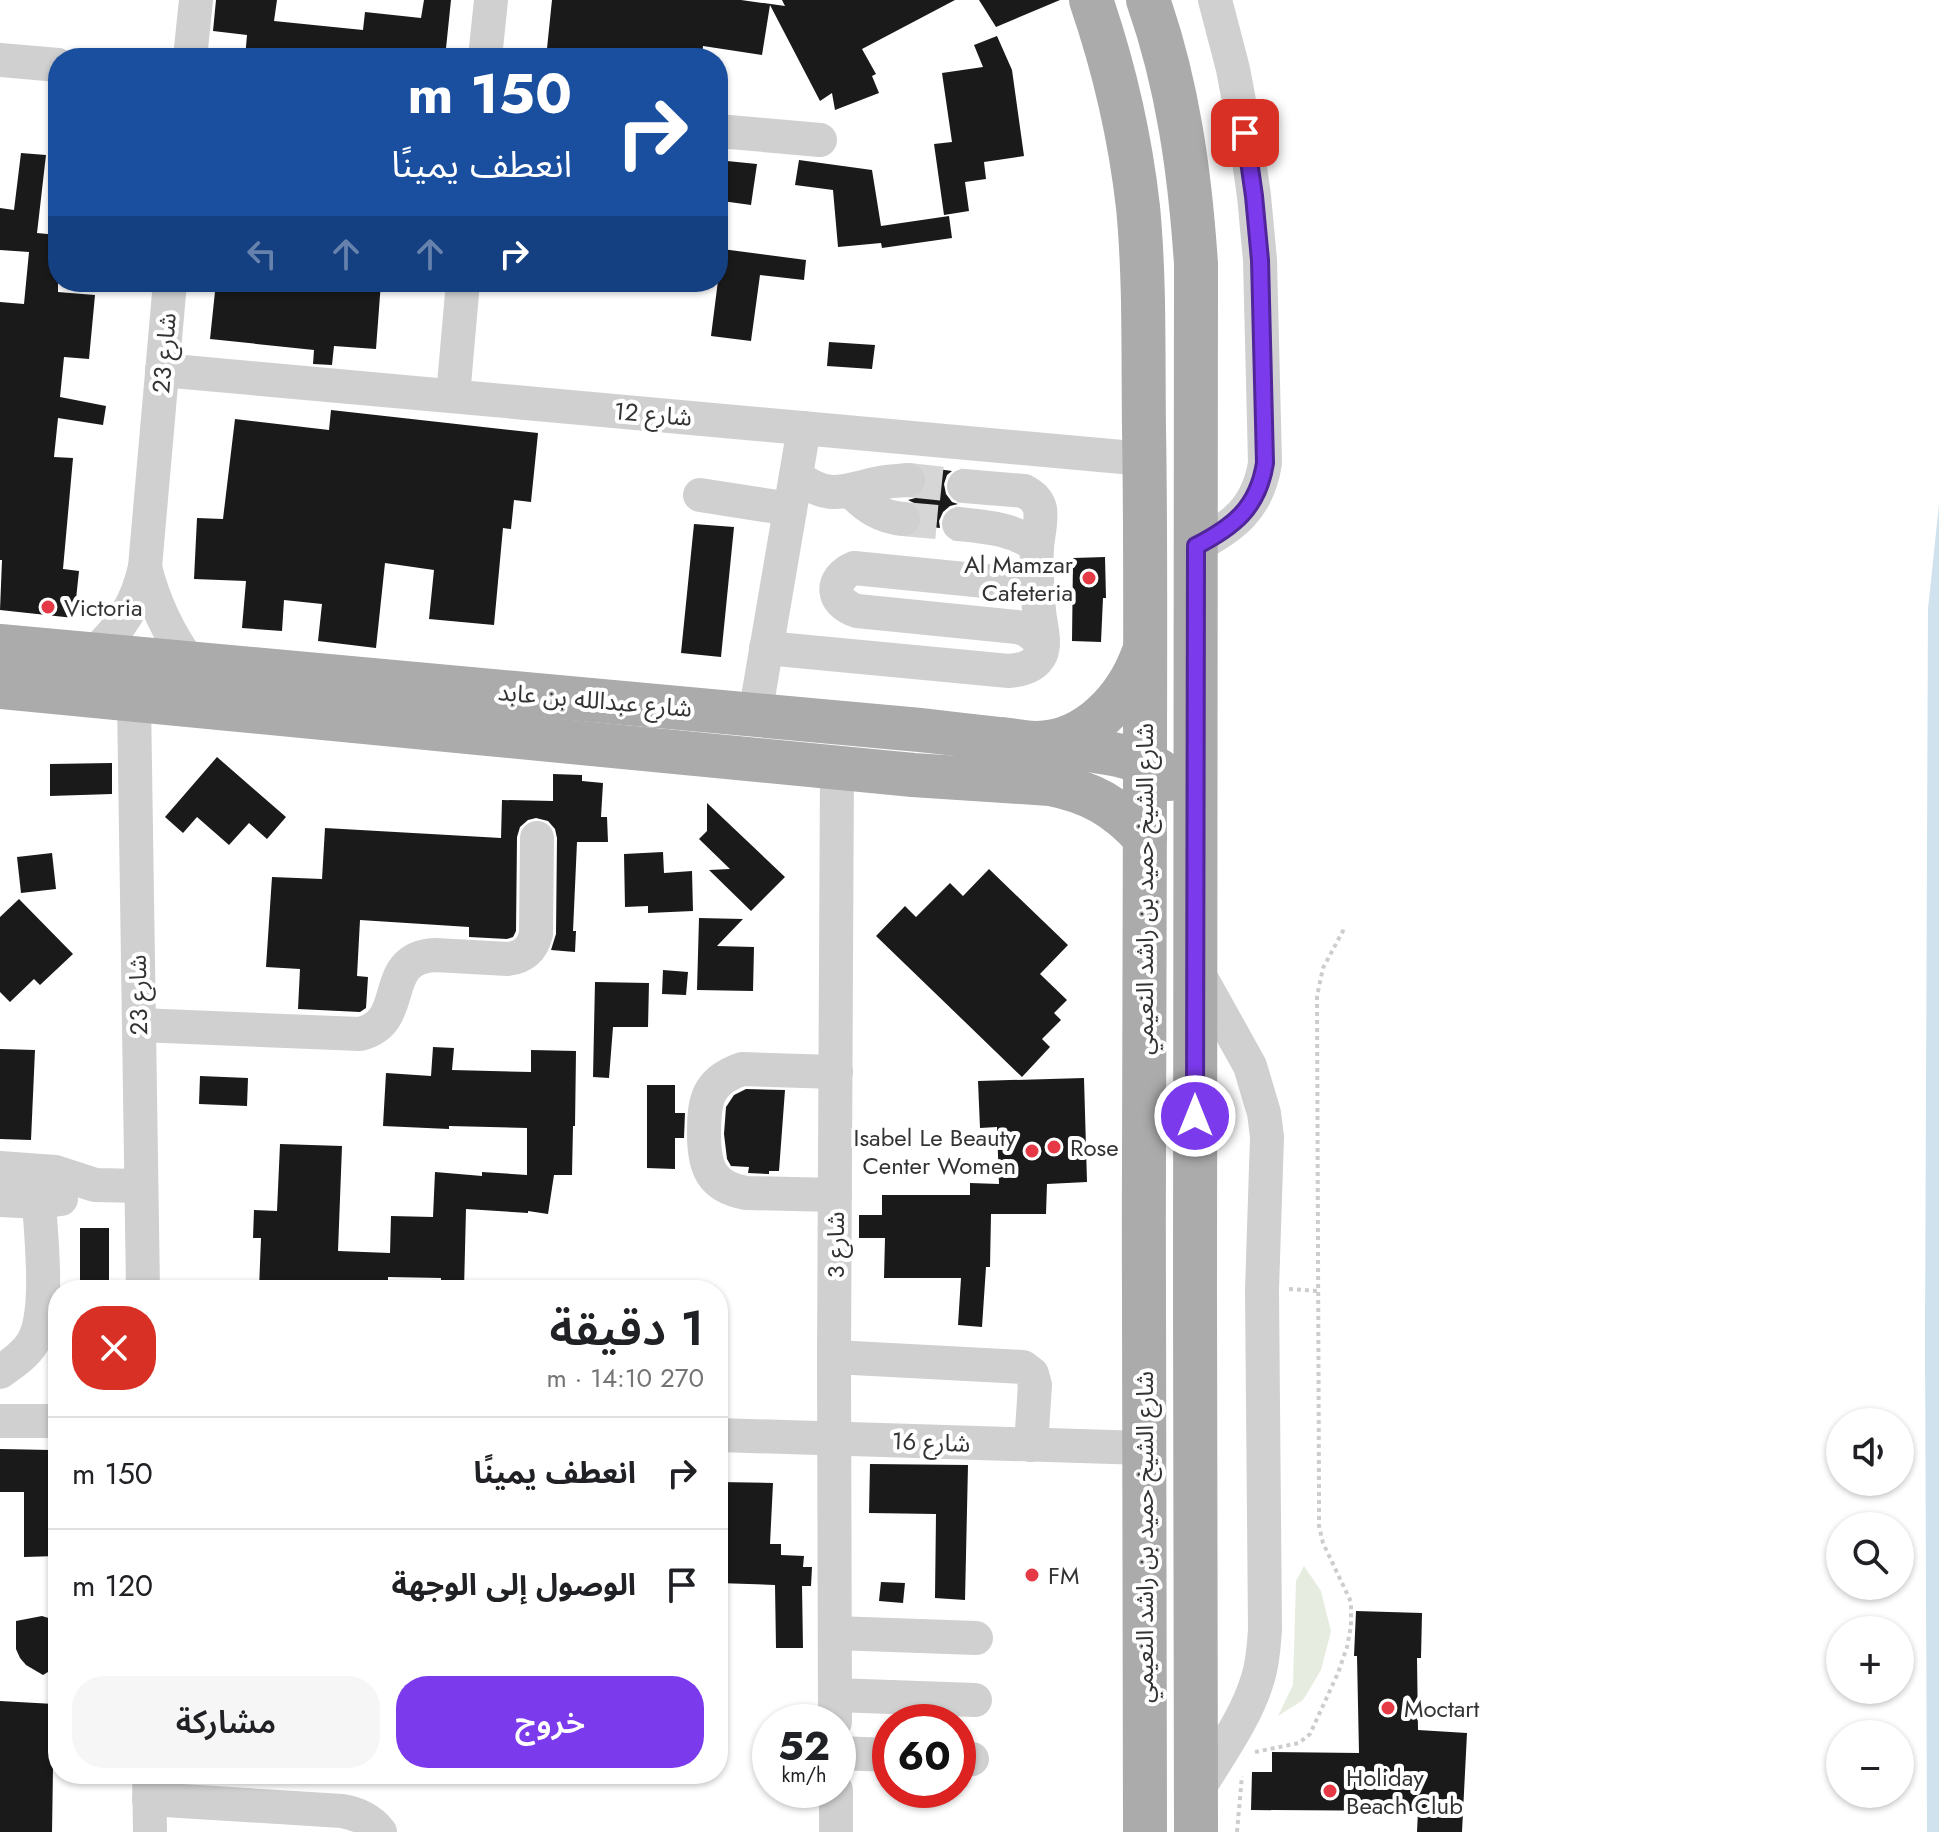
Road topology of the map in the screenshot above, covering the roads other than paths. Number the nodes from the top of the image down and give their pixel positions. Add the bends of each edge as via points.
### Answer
1 (196, 0) edge
2 (491, 0) edge
3 (1091, 0) edge
4 (1148, 0) edge
5 (1215, 0) edge
6 (191, 48) edge
7 (486, 48) edge
8 (0, 60) edge
9 (48, 64) edge
10 (728, 132) edge
11 (820, 140) dead end
12 (169, 292) edge
13 (462, 292) edge
14 (162, 370) junction
15 (453, 396) junction
16 (804, 428) junction
17 (1144, 459) junction
18 (908, 480) tunnel mouth
19 (964, 486) tunnel mouth
20 (851, 491) junction
21 (793, 493) junction
22 (700, 495) dead end
23 (903, 519) tunnel mouth
24 (959, 524) tunnel mouth
25 (1196, 546) junction
26 (1037, 561) junction
27 (145, 567) junction
28 (1043, 643) junction
29 (0, 646) edge
30 (766, 648) junction
31 (1145, 648) junction
32 (93, 654) junction
33 (190, 663) junction
34 (280, 670) junction
35 (0, 687) edge
36 (134, 700) junction
37 (277, 715) junction
38 (755, 715) junction
39 (920, 730) junction
40 (1036, 743) junction
41 (1145, 762) junction
42 (837, 768) junction
43 (913, 775) junction
44 (537, 838) dead end
45 (1145, 838) junction
46 (1195, 869) junction
47 (1195, 969) junction
48 (139, 1025) junction
49 (836, 1072) junction
50 (0, 1168) edge
51 (95, 1185) junction
52 (141, 1186) junction
53 (835, 1195) junction
54 (0, 1200) edge
55 (39, 1202) junction
56 (143, 1280) edge
57 (834, 1357) junction
58 (0, 1372) edge
59 (0, 1421) edge
60 (48, 1421) edge
61 (728, 1435) edge
62 (834, 1439) junction
63 (1031, 1445) junction
64 (1144, 1448) junction
65 (835, 1633) junction
66 (976, 1638) dead end
67 (975, 1700) dead end
68 (835, 1704) edge
69 (856, 1708) edge
70 (149, 1802) edge
71 (836, 1808) edge
72 (1196, 1812) edge
73 (380, 1832) edge
74 (836, 1832) edge
75 (1145, 1832) edge

1 - 6 street
2 - 7 street
3 - 17 main road, شارع الشيخ حميد بن راشد النعيمي via 1118,89 1138,206
4 - 25 main road via 1170,76 1191,201 1196,264
5 - 25 street via 1233,69 1254,196 1265,463 1257,492 1241,516
8 - 9 street
10 - 11 street
12 - 14 street, شارع 23
13 - 15 street
14 - 15 street, شارع 12
14 - 27 street, شارع 23
15 - 16 street, شارع 12
16 - 17 street, شارع 12
16 - 21 street
17 - 31 main road, شارع الشيخ حميد بن راشد النعيمي
18 - 20 street
19 - 26 street via 1032,495 1041,511
20 - 21 street via 821,491 808,485
20 - 23 street via 869,508
21 - 22 street
21 - 30 street
24 - 26 street via 1005,530 1027,539
25 - 46 main road
26 - 28 street
26 - 28 street via 1027,581 1005,583 854,568 844,572 836,591 839,601 857,611 1017,627
27 - 32 street, شارع 23 via 133,606
27 - 33 street, شارع 23 via 162,617
28 - 30 street via 1033,665 1009,671
29 - 32 main road, شارع عبدالله بن عابد
30 - 38 street
31 - 40 main road, شارع عبدالله بن عابد via 1136,672 1105,714 1060,740
31 - 41 main road, شارع الشيخ حميد بن راشد النعيمي
32 - 33 main road, شارع عبدالله بن عابد
33 - 34 main road, شارع عبدالله بن عابد
34 - 37 main road via 295,682 297,699
34 - 38 main road, شارع عبدالله بن عابد
35 - 36 main road, شارع عبدالله بن عابد
36 - 37 main road, شارع عبدالله بن عابد
36 - 48 street, شارع 23
37 - 42 main road, شارع عبدالله بن عابد
38 - 39 main road, شارع عبدالله بن عابد
39 - 40 main road, شارع عبدالله بن عابد
39 - 43 main road via 929,735 936,755 924,773
40 - 41 main road
41 - 45 main road, شارع الشيخ حميد بن راشد النعيمي
41 - 46 main road via 1174,787
42 - 43 main road, شارع عبدالله بن عابد
42 - 49 street, شارع 3
43 - 45 main road, شارع عبدالله بن عابد via 1072,789 1112,807
44 - 48 street via 536,934 527,953 508,959 415,959 401,975 385,1019 370,1032
45 - 64 main road, شارع الشيخ حميد بن راشد النعيمي
46 - 47 main road
47 - 72 main road
47 - 72 street via 1250,1066 1264,1113 1267,1162 1263,1653 1250,1700
48 - 52 street, شارع 23
49 - 53 street, شارع 3
49 - 53 street via 730,1073 706,1100 704,1125 706,1163 722,1185 746,1193
50 - 51 street via 55,1172
51 - 52 street
51 - 55 street
52 - 56 street, شارع 23
53 - 57 street, شارع 3
54 - 55 street
55 - 58 street via 42,1317 33,1341
57 - 62 street, شارع 3
57 - 63 street via 1023,1367 1035,1385
59 - 60 street
61 - 62 street, شارع 16
62 - 63 street, شارع 16
62 - 65 street, شارع 3
63 - 64 street, شارع 16
64 - 75 main road, شارع الشيخ حميد بن راشد النعيمي
65 - 66 street
65 - 68 street, شارع 3
67 - 69 street
70 - 73 street via 342,1811 367,1819
71 - 74 street

